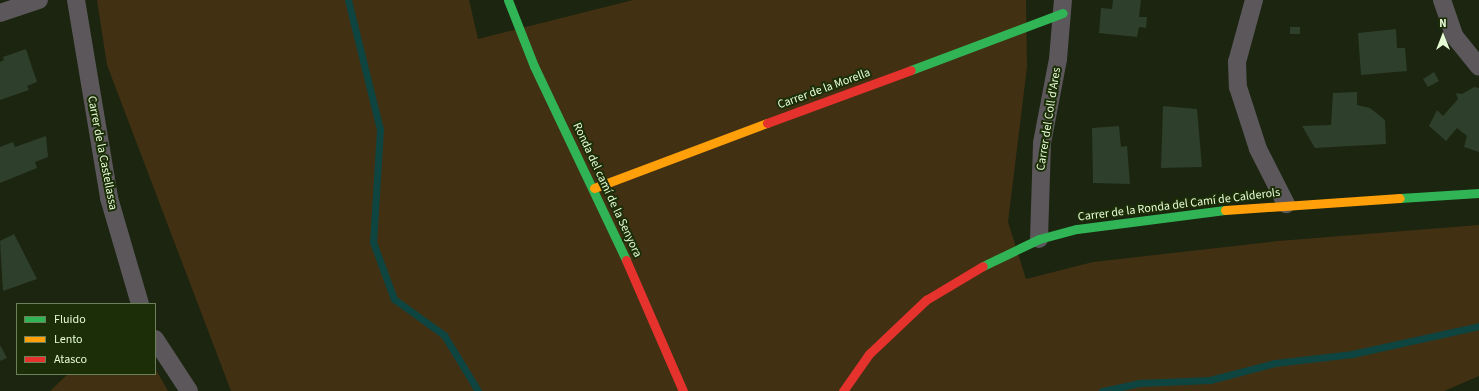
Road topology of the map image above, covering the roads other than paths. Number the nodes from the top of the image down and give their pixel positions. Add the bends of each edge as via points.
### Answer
1 (39, 0) edge
2 (76, 0) edge
3 (508, 0) edge
4 (1254, 0) edge
5 (1442, 0) edge
6 (1063, 7) edge
7 (0, 13) edge
8 (1479, 67) edge
9 (594, 188) junction
10 (1479, 193) edge
11 (1286, 204) junction
12 (1039, 239) junction
13 (140, 303) edge
14 (156, 340) edge
15 (188, 391) edge
16 (683, 391) edge
17 (843, 391) edge

1 - 7 street
2 - 13 street, Carrer de la Castellassa via 109,198
3 - 9 street, Ronda del camí de la Senyora via 534,66
4 - 11 street via 1237,62 1238,87 1258,149
5 - 8 street via 1455,37
6 - 9 street, Carrer de la Morella
6 - 12 street, Carrer del Coll d'Ares via 1042,143
9 - 16 street, Ronda del camí de la Senyora
10 - 11 street, Carrer de la Ronda del Camí de Calderols
11 - 12 street, Carrer de la Ronda del Camí de Calderols via 1153,218
12 - 17 street, Carrer de la Ronda del Camí de Calderols via 1003,254 926,300 868,354
14 - 15 street

